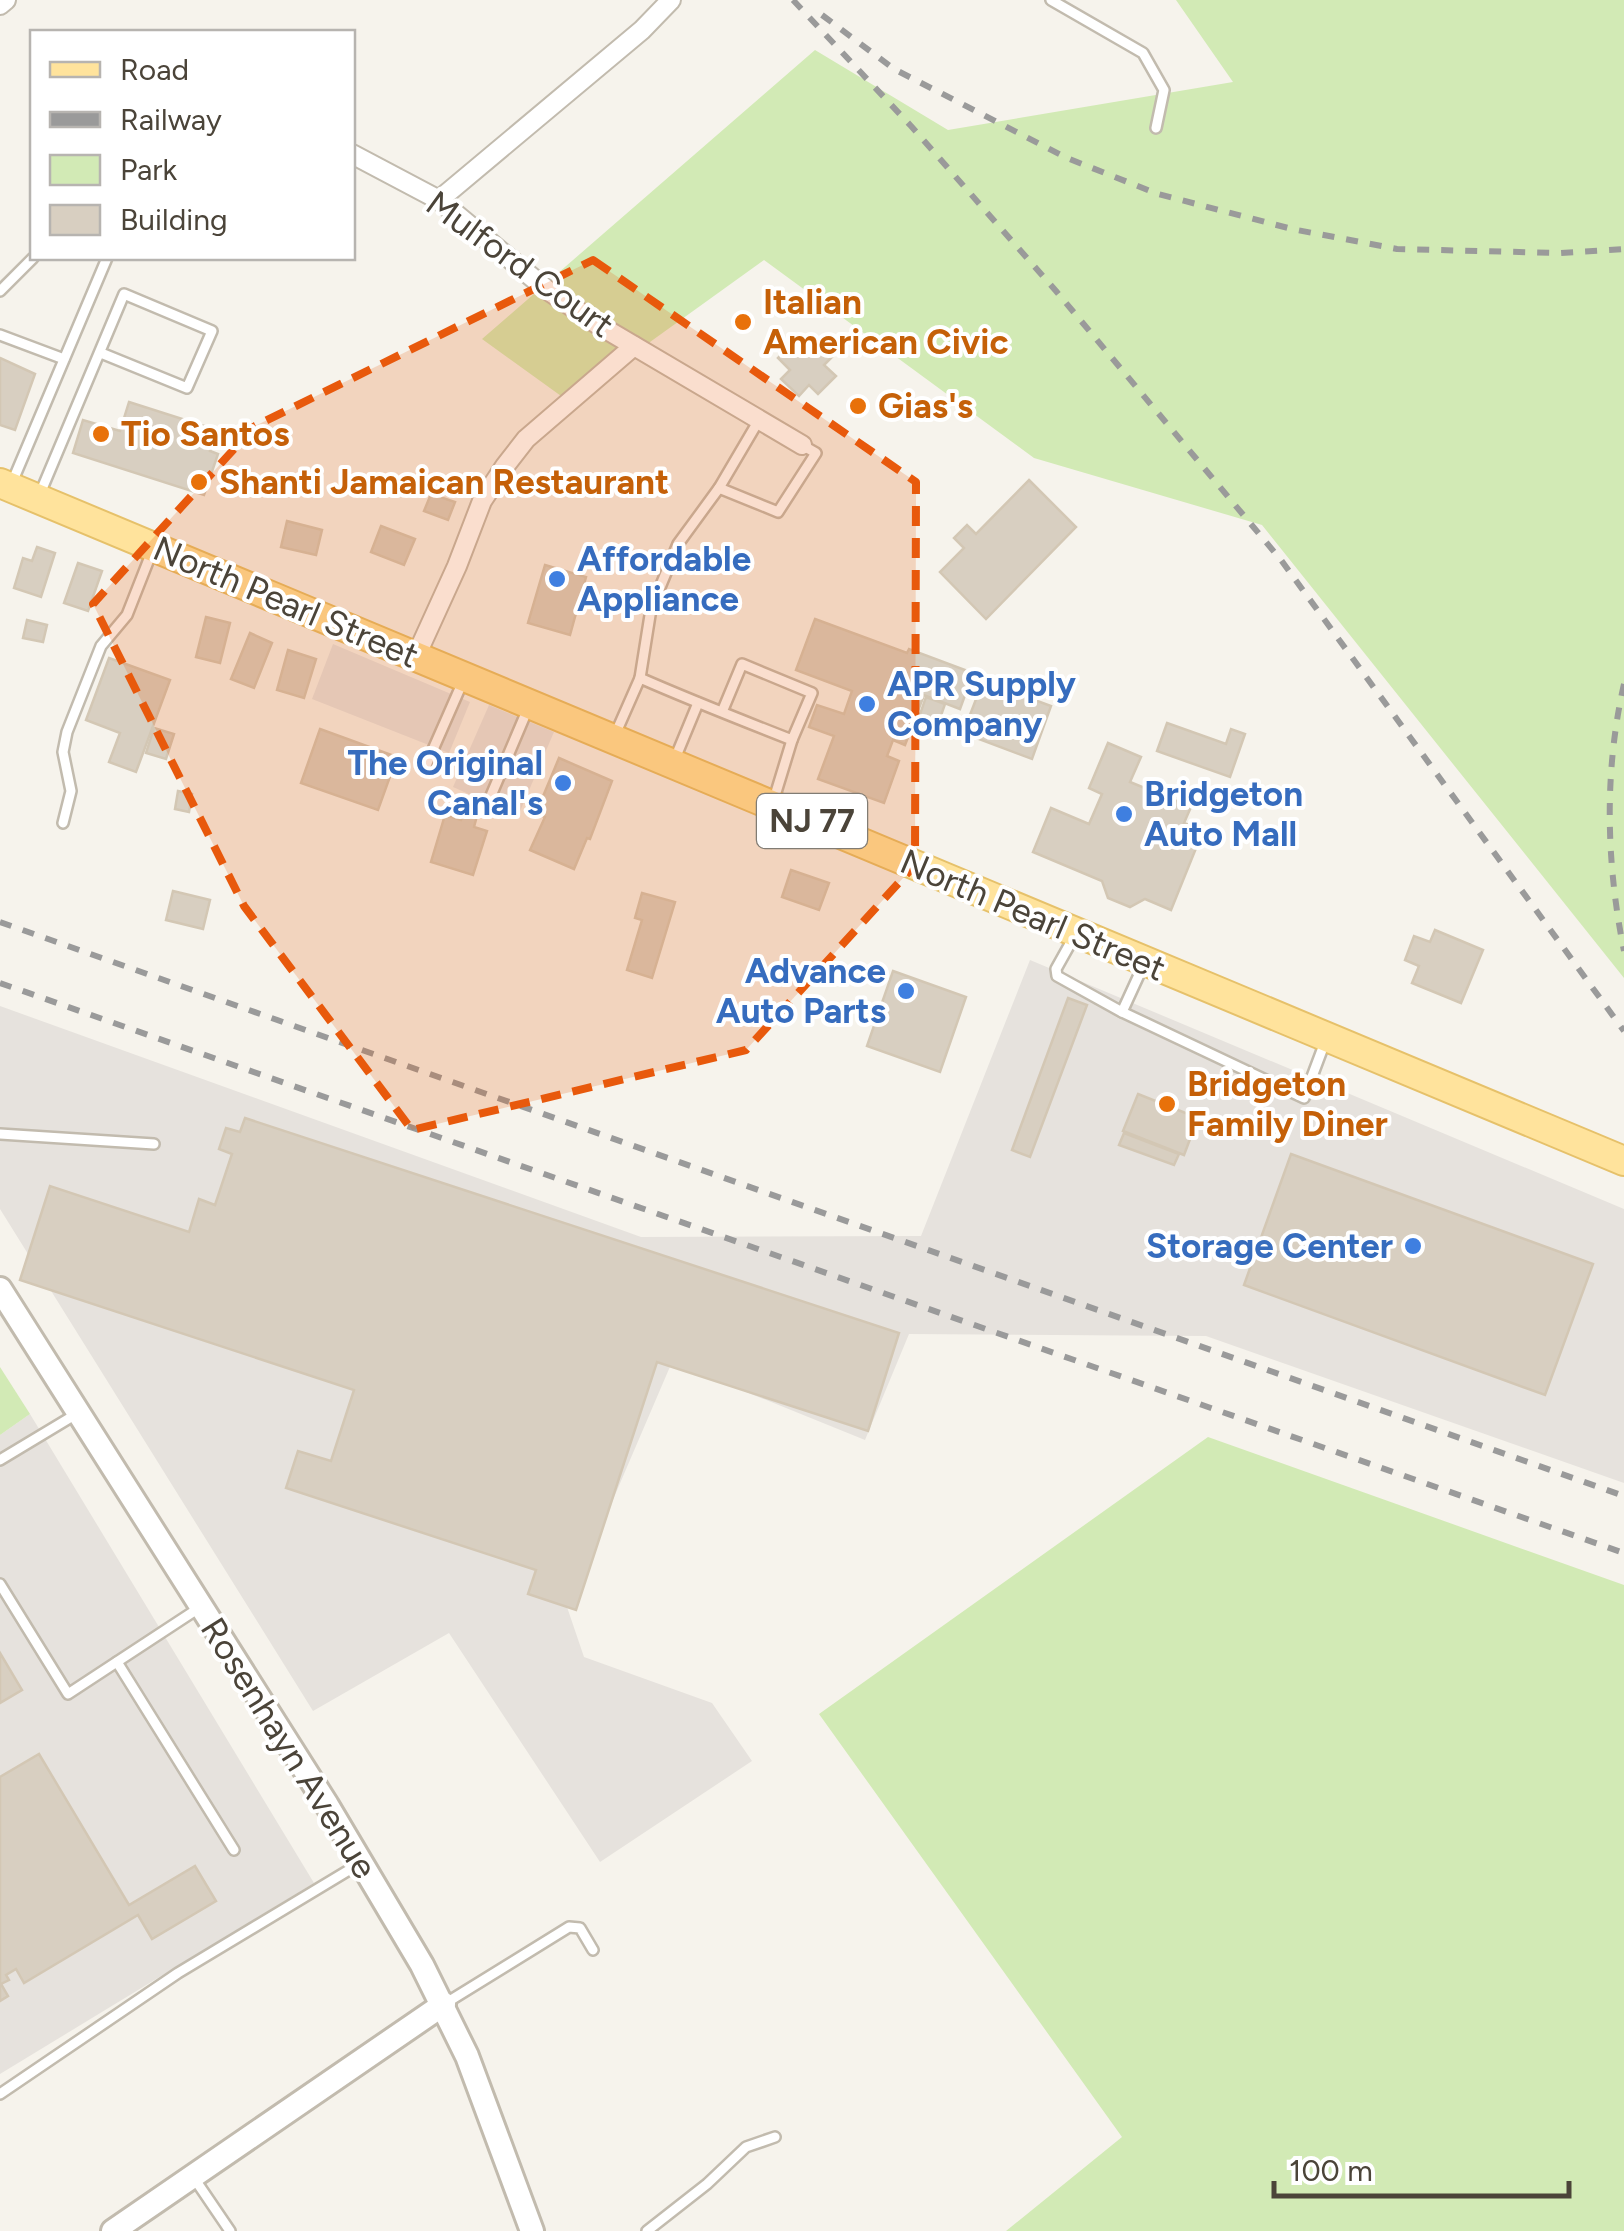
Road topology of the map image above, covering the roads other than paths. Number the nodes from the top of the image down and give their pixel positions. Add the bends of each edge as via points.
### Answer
1 (671, 0) edge
2 (1051, 0) edge
3 (1156, 128) dead end
4 (355, 156) edge
5 (439, 200) junction
6 (31, 260) edge
7 (105, 260) edge
8 (0, 291) edge
9 (0, 335) edge
10 (634, 346) junction
11 (101, 353) junction
12 (64, 360) junction
13 (760, 420) junction
14 (802, 446) joint
15 (5, 485) edge
16 (719, 488) junction
17 (38, 498) junction
18 (154, 547) junction
19 (416, 656) junction
20 (465, 676) junction
21 (640, 678) junction
22 (698, 703) junction
23 (530, 704) junction
24 (722, 712) junction
25 (614, 738) junction
26 (792, 740) junction
27 (673, 764) junction
28 (424, 770) dead end
29 (490, 798) dead end
30 (772, 805) junction
31 (63, 823) dead end
32 (1076, 933) junction
33 (1145, 962) junction
34 (1122, 1012) junction
35 (1327, 1037) junction
36 (0, 1134) edge
37 (154, 1144) dead end
38 (1624, 1161) edge
39 (0, 1289) edge
40 (78, 1413) junction
41 (0, 1460) edge
42 (0, 1584) edge
43 (201, 1606) junction
44 (117, 1662) junction
45 (234, 1850) dead end
46 (361, 1862) junction
47 (593, 1950) dead end
48 (444, 2004) junction
49 (0, 2094) edge
50 (775, 2137) dead end
51 (193, 2176) junction
52 (113, 2231) edge
53 (230, 2231) edge
54 (532, 2231) edge
55 (647, 2231) edge

1 - 5 street
2 - 3 lane via 1143,52 1164,90
4 - 5 street, Mulford Court
5 - 10 street, Mulford Court via 546,289
6 - 8 lane
7 - 12 lane
9 - 12 lane
10 - 13 street, Mulford Court
10 - 19 street via 526,439 505,466 482,501
11 - 11 lane via 124,294 212,330 187,388
11 - 17 lane
12 - 15 lane
13 - 14 street, Mulford Court
13 - 16 lane
14 - 16 lane via 816,454 778,512
15 - 17 main road, North Pearl Street / NJ 77
16 - 21 lane via 678,544 652,609
17 - 18 main road, North Pearl Street / NJ 77
18 - 19 main road, North Pearl Street / NJ 77
18 - 31 lane via 127,615 100,646 67,732 63,752 71,791
19 - 20 main road, North Pearl Street / NJ 77
20 - 23 main road, North Pearl Street / NJ 77
20 - 28 lane
21 - 22 lane
21 - 25 lane
22 - 24 lane
22 - 27 lane
23 - 25 main road, North Pearl Street / NJ 77
23 - 29 lane
24 - 26 lane
24 - 26 lane via 742,664 812,693
25 - 27 main road, North Pearl Street / NJ 77
26 - 30 lane
27 - 30 main road, North Pearl Street / NJ 77
30 - 32 main road, North Pearl Street / NJ 77
32 - 33 main road, North Pearl Street / NJ 77
32 - 34 lane via 1057,976
33 - 34 lane
33 - 35 main road, North Pearl Street / NJ 77
34 - 35 lane via 1304,1098
35 - 38 main road, North Pearl Street / NJ 77
36 - 37 lane
39 - 40 street, Rosenhayn Avenue
40 - 41 lane
40 - 43 street, Rosenhayn Avenue
42 - 44 lane via 68,1694
43 - 44 lane
43 - 46 street, Rosenhayn Avenue
44 - 45 lane
46 - 48 street, Rosenhayn Avenue
46 - 49 lane via 178,1973
47 - 48 lane via 580,1928 569,1927
48 - 51 street
48 - 54 street, Rosenhayn Avenue
50 - 55 lane via 746,2147
51 - 52 street
51 - 53 lane

